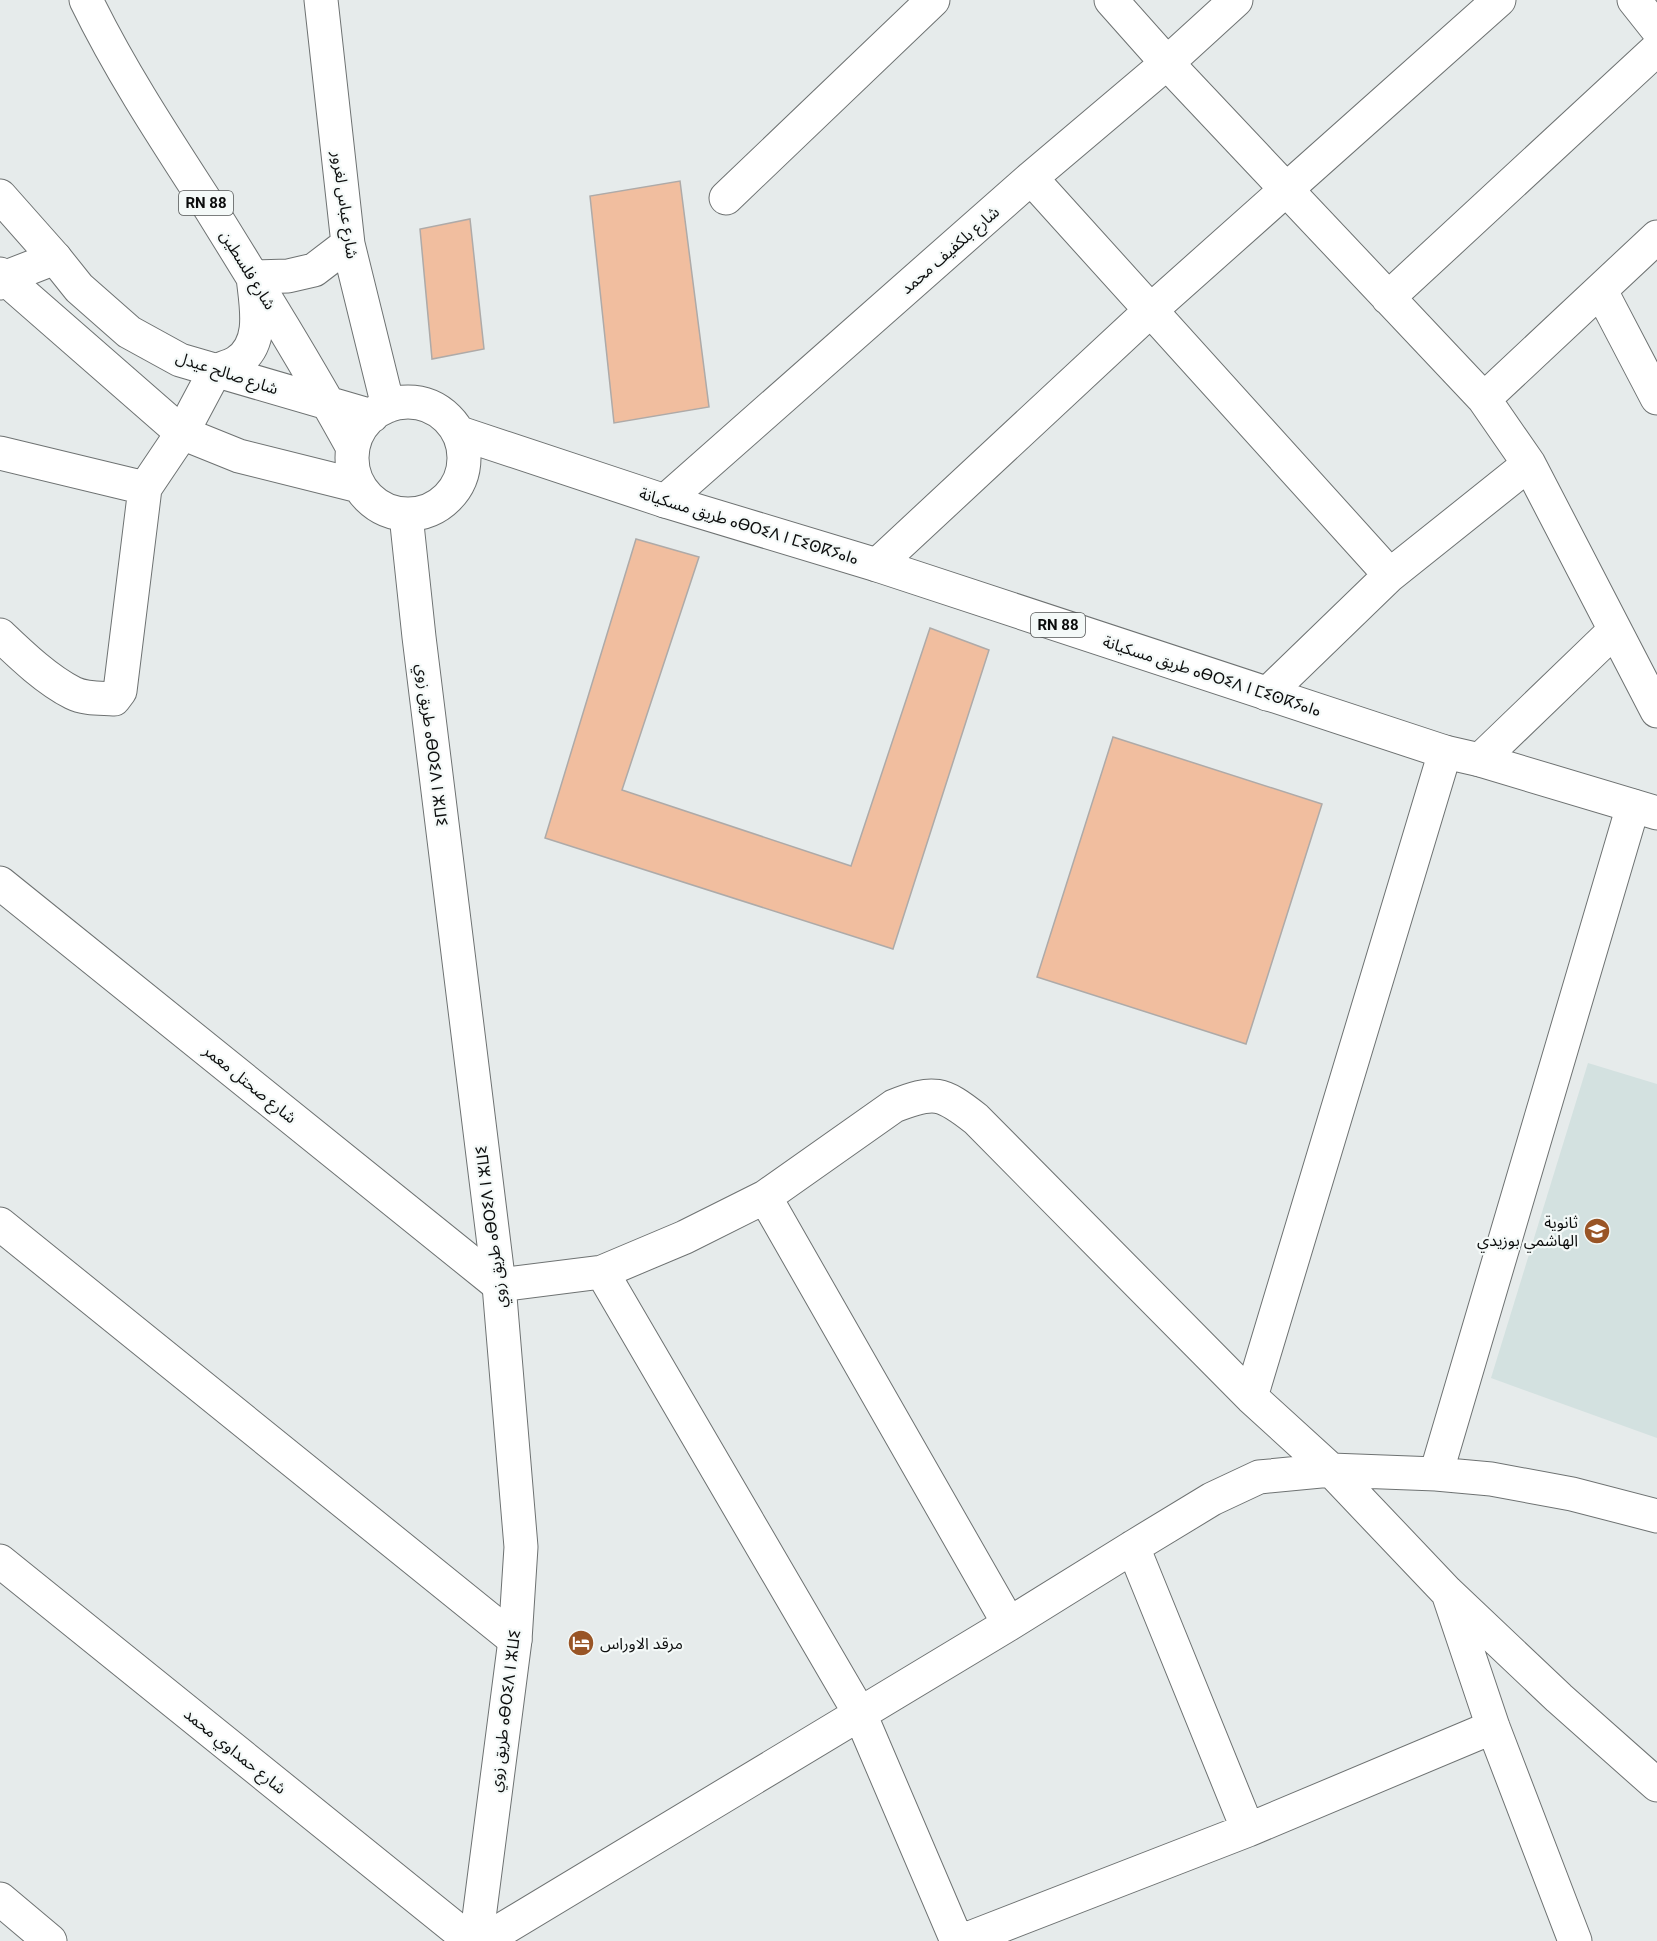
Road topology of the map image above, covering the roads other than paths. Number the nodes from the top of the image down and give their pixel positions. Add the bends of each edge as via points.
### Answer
1 (86, 0) edge
2 (321, 0) edge
3 (933, 0) edge
4 (1111, 0) edge
5 (1236, 0) edge
6 (1499, 0) edge
7 (1634, 0) edge
8 (1657, 29) edge
9 (1657, 49) edge
10 (1167, 63) junction
11 (1031, 178) junction
12 (1287, 189) junction
13 (0, 196) edge
14 (726, 198) dead end
15 (1657, 237) edge
16 (348, 244) junction
17 (55, 258) junction
18 (253, 277) junction
19 (1, 278) edge
20 (1601, 291) junction
21 (1388, 298) junction
22 (1150, 310) junction
23 (215, 371) junction
24 (1657, 398) edge
25 (1484, 399) junction
26 (329, 404) junction
27 (380, 411) junction
28 (182, 433) junction
29 (460, 433) junction
30 (353, 448) junction
31 (0, 453) edge
32 (1529, 464) junction
33 (359, 486) junction
34 (145, 488) junction
35 (665, 501) junction
36 (406, 515) junction
37 (878, 565) junction
38 (1390, 575) junction
39 (1615, 630) junction
40 (0, 635) edge
41 (1267, 694) junction
42 (1657, 711) edge
43 (1445, 752) junction
44 (1480, 760) junction
45 (1645, 809) edge
46 (0, 883) edge
47 (765, 1197) junction
48 (0, 1224) edge
49 (602, 1272) junction
50 (499, 1285) junction
51 (1251, 1397) junction
52 (1331, 1470) junction
53 (1436, 1474) junction
54 (1657, 1516) edge
55 (1133, 1546) junction
56 (0, 1561) edge
57 (1447, 1592) junction
58 (1009, 1624) junction
59 (515, 1640) junction
60 (860, 1714) junction
61 (1493, 1728) junction
62 (1657, 1785) edge
63 (1248, 1830) junction
64 (0, 1899) edge
65 (50, 1941) edge
66 (471, 1941) edge
67 (476, 1941) edge
68 (483, 1941) edge
69 (957, 1941) edge
70 (962, 1941) edge
71 (1575, 1941) edge

1 - 18 street, شارع فلسطين / RN 88 via 170,146
2 - 16 street, شارع عباس لغرور
3 - 14 street
4 - 10 street
5 - 10 street, شارع بلكفيف محمد
6 - 12 street
7 - 8 street
9 - 21 street
10 - 11 street, شارع بلكفيف محمد
10 - 12 street
11 - 22 street
11 - 35 street, شارع بلكفيف محمد
12 - 21 street
12 - 22 street
13 - 17 street, شارع صالح عيدل
15 - 20 street
16 - 18 street via 315,270
16 - 27 street, شارع عباس لغرور
17 - 19 street
17 - 23 street, شارع صالح عيدل via 79,288 129,332 180,360
18 - 23 street via 257,322 252,347 237,363
18 - 26 street, شارع فلسطين / RN 88
19 - 28 street
20 - 24 street
20 - 25 street
21 - 25 street
22 - 37 street
22 - 38 street
23 - 26 street, شارع صالح عيدل
23 - 28 street
25 - 32 street
26 - 27 street, شارع صالح عيدل
26 - 30 street, شارع فلسطين / RN 88
27 - 29 street via 407,402 426,405 443,414
27 - 30 street via 360,430
28 - 33 street via 239,456
28 - 34 street
29 - 35 street, طريق مسكيانة ⴰⴱⵔⵉⴷ ⵏ ⵎⵉⵙⴽⵢⴰⵏⴰ / RN 88
29 - 36 street via 465,463 452,495 423,513
30 - 33 street
31 - 34 street
32 - 38 street
32 - 39 street
33 - 36 street via 371,501 387,511
34 - 40 street via 120,691 114,699 73,694 29,663
35 - 37 street, طريق مسكيانة ⴰⴱⵔⵉⴷ ⵏ ⵎⵉⵙⴽⵢⴰⵏⴰ / RN 88
36 - 50 street, طريق زوي ⴰⴱⵔⵉⴷ ⵏ ⵣⵡⵉ
37 - 41 street, طريق مسكيانة ⴰⴱⵔⵉⴷ ⵏ ⵎⵉⵙⴽⵢⴰⵏⴰ / RN 88
38 - 41 street
39 - 42 street
39 - 44 street
41 - 43 street, طريق مسكيانة ⴰⴱⵔⵉⴷ ⵏ ⵎⵉⵙⴽⵢⴰⵏⴰ / RN 88
43 - 44 street, طريق مسكيانة ⴰⴱⵔⵉⴷ ⵏ ⵎⵉⵙⴽⵢⴰⵏⴰ / RN 88
43 - 51 street
44 - 45 street, طريق مسكيانة ⴰⴱⵔⵉⴷ ⵏ ⵎⵉⵙⴽⵢⴰⵏⴰ / RN 88
45 - 53 street
46 - 50 street, شارع صحتل معمر
47 - 49 street
47 - 51 street via 894,1106 935,1095 957,1104
47 - 58 street
48 - 59 street
49 - 50 street
49 - 60 street
50 - 59 street, طريق زوي ⴰⴱⵔⵉⴷ ⵏ ⵣⵡⵉ via 521,1547
51 - 52 street
52 - 53 street
52 - 55 street via 1259,1477 1212,1499
52 - 57 street
53 - 54 street via 1491,1479 1572,1494
55 - 58 street
55 - 63 street
56 - 66 street, شارع حمداوي محمد
57 - 61 street
57 - 62 street
58 - 60 street
59 - 67 street, طريق زوي ⴰⴱⵔⵉⴷ ⵏ ⵣⵡⵉ
60 - 68 street
60 - 69 street
61 - 63 street
61 - 71 street
63 - 70 street
64 - 65 street

